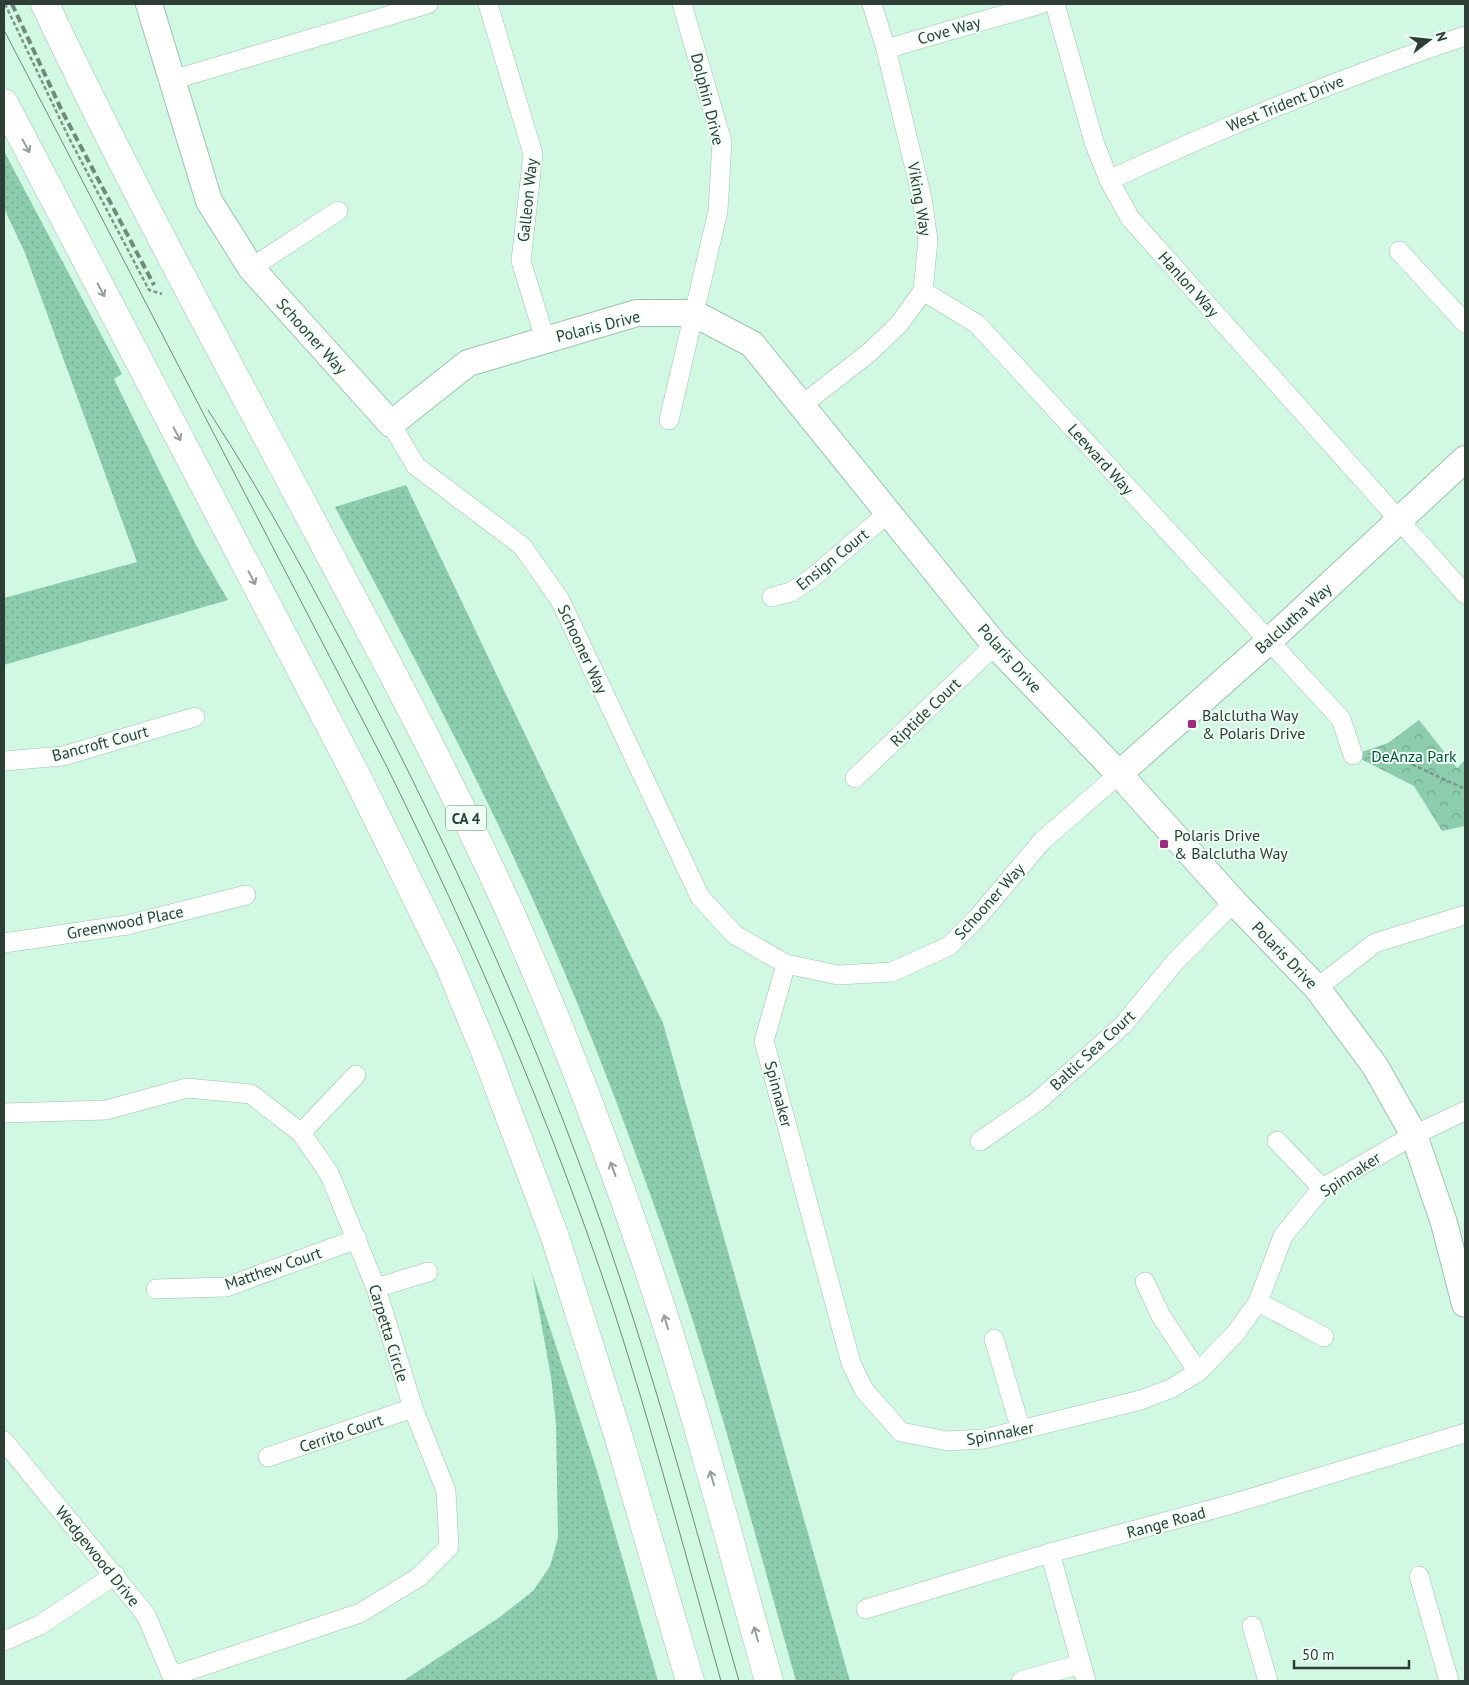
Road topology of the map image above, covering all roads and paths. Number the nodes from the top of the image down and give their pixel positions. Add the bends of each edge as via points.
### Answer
1 (5, 4) edge
2 (45, 4) edge
3 (149, 4) edge
4 (428, 4) edge
5 (488, 4) edge
6 (682, 4) edge
7 (872, 4) edge
8 (1041, 4) edge
9 (1055, 4) edge
10 (1465, 36) edge
11 (886, 49) junction
12 (172, 80) junction
13 (4, 103) edge
14 (1109, 180) junction
15 (338, 211) dead end
16 (1399, 251) dead end
17 (251, 268) junction
18 (923, 291) junction
19 (162, 294) dead end
20 (693, 313) junction
21 (1465, 323) edge
22 (545, 339) junction
23 (802, 405) junction
24 (669, 420) dead end
25 (391, 424) junction
26 (1465, 459) edge
27 (888, 513) junction
28 (1400, 520) junction
29 (1465, 594) edge
30 (772, 597) dead end
31 (1268, 642) junction
32 (995, 645) junction
33 (195, 717) dead end
34 (1353, 755) joint
35 (4, 760) edge
36 (1119, 774) junction
37 (855, 778) dead end
38 (1465, 788) edge
39 (246, 895) dead end
40 (1234, 902) junction
41 (1465, 915) edge
42 (4, 943) edge
43 (786, 964) junction
44 (1317, 988) junction
45 (356, 1075) dead end
46 (1465, 1111) edge
47 (4, 1113) edge
48 (301, 1133) junction
49 (1414, 1135) junction
50 (980, 1141) dead end
51 (1276, 1142) dead end
52 (1322, 1188) junction
53 (357, 1239) junction
54 (428, 1272) dead end
55 (1146, 1282) dead end
56 (376, 1288) junction
57 (156, 1290) dead end
58 (1258, 1302) junction
59 (1465, 1304) edge
60 (1324, 1338) dead end
61 (994, 1340) dead end
62 (1198, 1372) junction
63 (413, 1408) junction
64 (1021, 1430) junction
65 (1465, 1433) edge
66 (4, 1441) edge
67 (268, 1457) dead end
68 (1050, 1554) junction
69 (115, 1575) junction
70 (1419, 1576) dead end
71 (866, 1609) dead end
72 (1252, 1626) dead end
73 (4, 1641) edge
74 (1084, 1673) edge
75 (174, 1679) edge
76 (690, 1681) edge
77 (769, 1681) edge
78 (1021, 1681) edge
79 (1268, 1681) edge
80 (1449, 1681) edge

1 - 19 path via 65,130 149,290
77 -> 2 highway, CA 4 via 659,1299 591,1110 512,916 386,662 131,178
3 - 12 street, Schooner Way
4 - 12 street
5 - 22 street, Galleon Way via 533,154 521,261
6 - 20 street, Dolphin Drive via 722,142 718,210
7 - 11 street, Viking Way
8 - 11 street, Cove Way
9 - 14 street, Hanlon Way via 1094,142
10 - 14 street, West Trident Drive via 1378,65 1219,129
11 - 18 street, Viking Way via 922,198 928,240
12 - 17 street, Schooner Way via 209,202
13 -> 76 highway via 356,775 448,962 521,1145 572,1290
14 - 28 street, Hanlon Way via 1130,218
15 - 17 street
16 - 21 street
17 - 25 street, Schooner Way
18 - 23 street via 899,324 870,352
18 - 31 street, Leeward Way via 977,324
20 - 22 street, Polaris Drive via 638,313
20 - 23 street, Polaris Drive via 752,344
20 - 24 street, Dolphin Drive
22 - 25 street, Polaris Drive via 468,363
23 - 27 street, Polaris Drive
25 - 43 street, Schooner Way via 416,466 522,546 560,600 700,897 735,935
26 - 28 street, Balclutha Way
27 - 30 street, Ensign Court via 812,578 791,592
27 - 32 street, Polaris Drive
28 - 29 street, Hanlon Way
28 - 31 street, Balclutha Way
31 - 34 street, Leeward Way via 1341,719
31 - 36 street, Balclutha Way
32 - 36 street, Polaris Drive
32 - 37 street, Riptide Court
33 - 35 street, Bancroft Court via 64,756
34 - 38 path via 1390,754
36 - 40 street, Polaris Drive
36 - 43 street, Schooner Way via 1042,841 979,916 949,946 892,972 838,975
39 - 42 street, Greenwood Place via 127,925
40 - 44 street, Polaris Drive
40 - 50 street, Baltic Sea Court via 1175,962 1123,1025 1038,1101
41 - 44 street via 1375,943
43 - 64 street, Spinnaker via 764,1041 851,1363 864,1390 901,1432 948,1441 984,1439
44 - 49 street, Polaris Drive via 1375,1066
45 - 48 street
46 - 49 street, Spinnaker
47 - 48 street, Carpetta Circle via 106,1110 187,1088 251,1094
48 - 53 street, Carpetta Circle via 329,1173
49 - 52 street, Spinnaker
49 - 59 street, Polaris Drive via 1444,1222
51 - 52 street
52 - 58 street, Spinnaker via 1283,1236
53 - 56 street, Carpetta Circle
53 - 57 street, Matthew Court via 226,1287
54 - 56 street
55 - 62 street via 1161,1316
56 - 63 street, Carpetta Circle
58 - 60 street
58 - 62 street, Spinnaker via 1236,1334
61 - 64 street
62 - 64 street, Spinnaker via 1172,1388 1141,1400
63 - 67 street, Cerrito Court
63 - 75 street, Carpetta Circle via 446,1492 449,1547 418,1577 360,1613
65 - 68 street, Range Road via 1232,1504
66 - 69 street, Wedgewood Drive
68 - 71 street, Range Road
68 - 74 street
69 - 73 street via 40,1625
69 - 75 street, Wedgewood Drive via 146,1615
70 - 80 street
72 - 79 street
74 - 78 street

